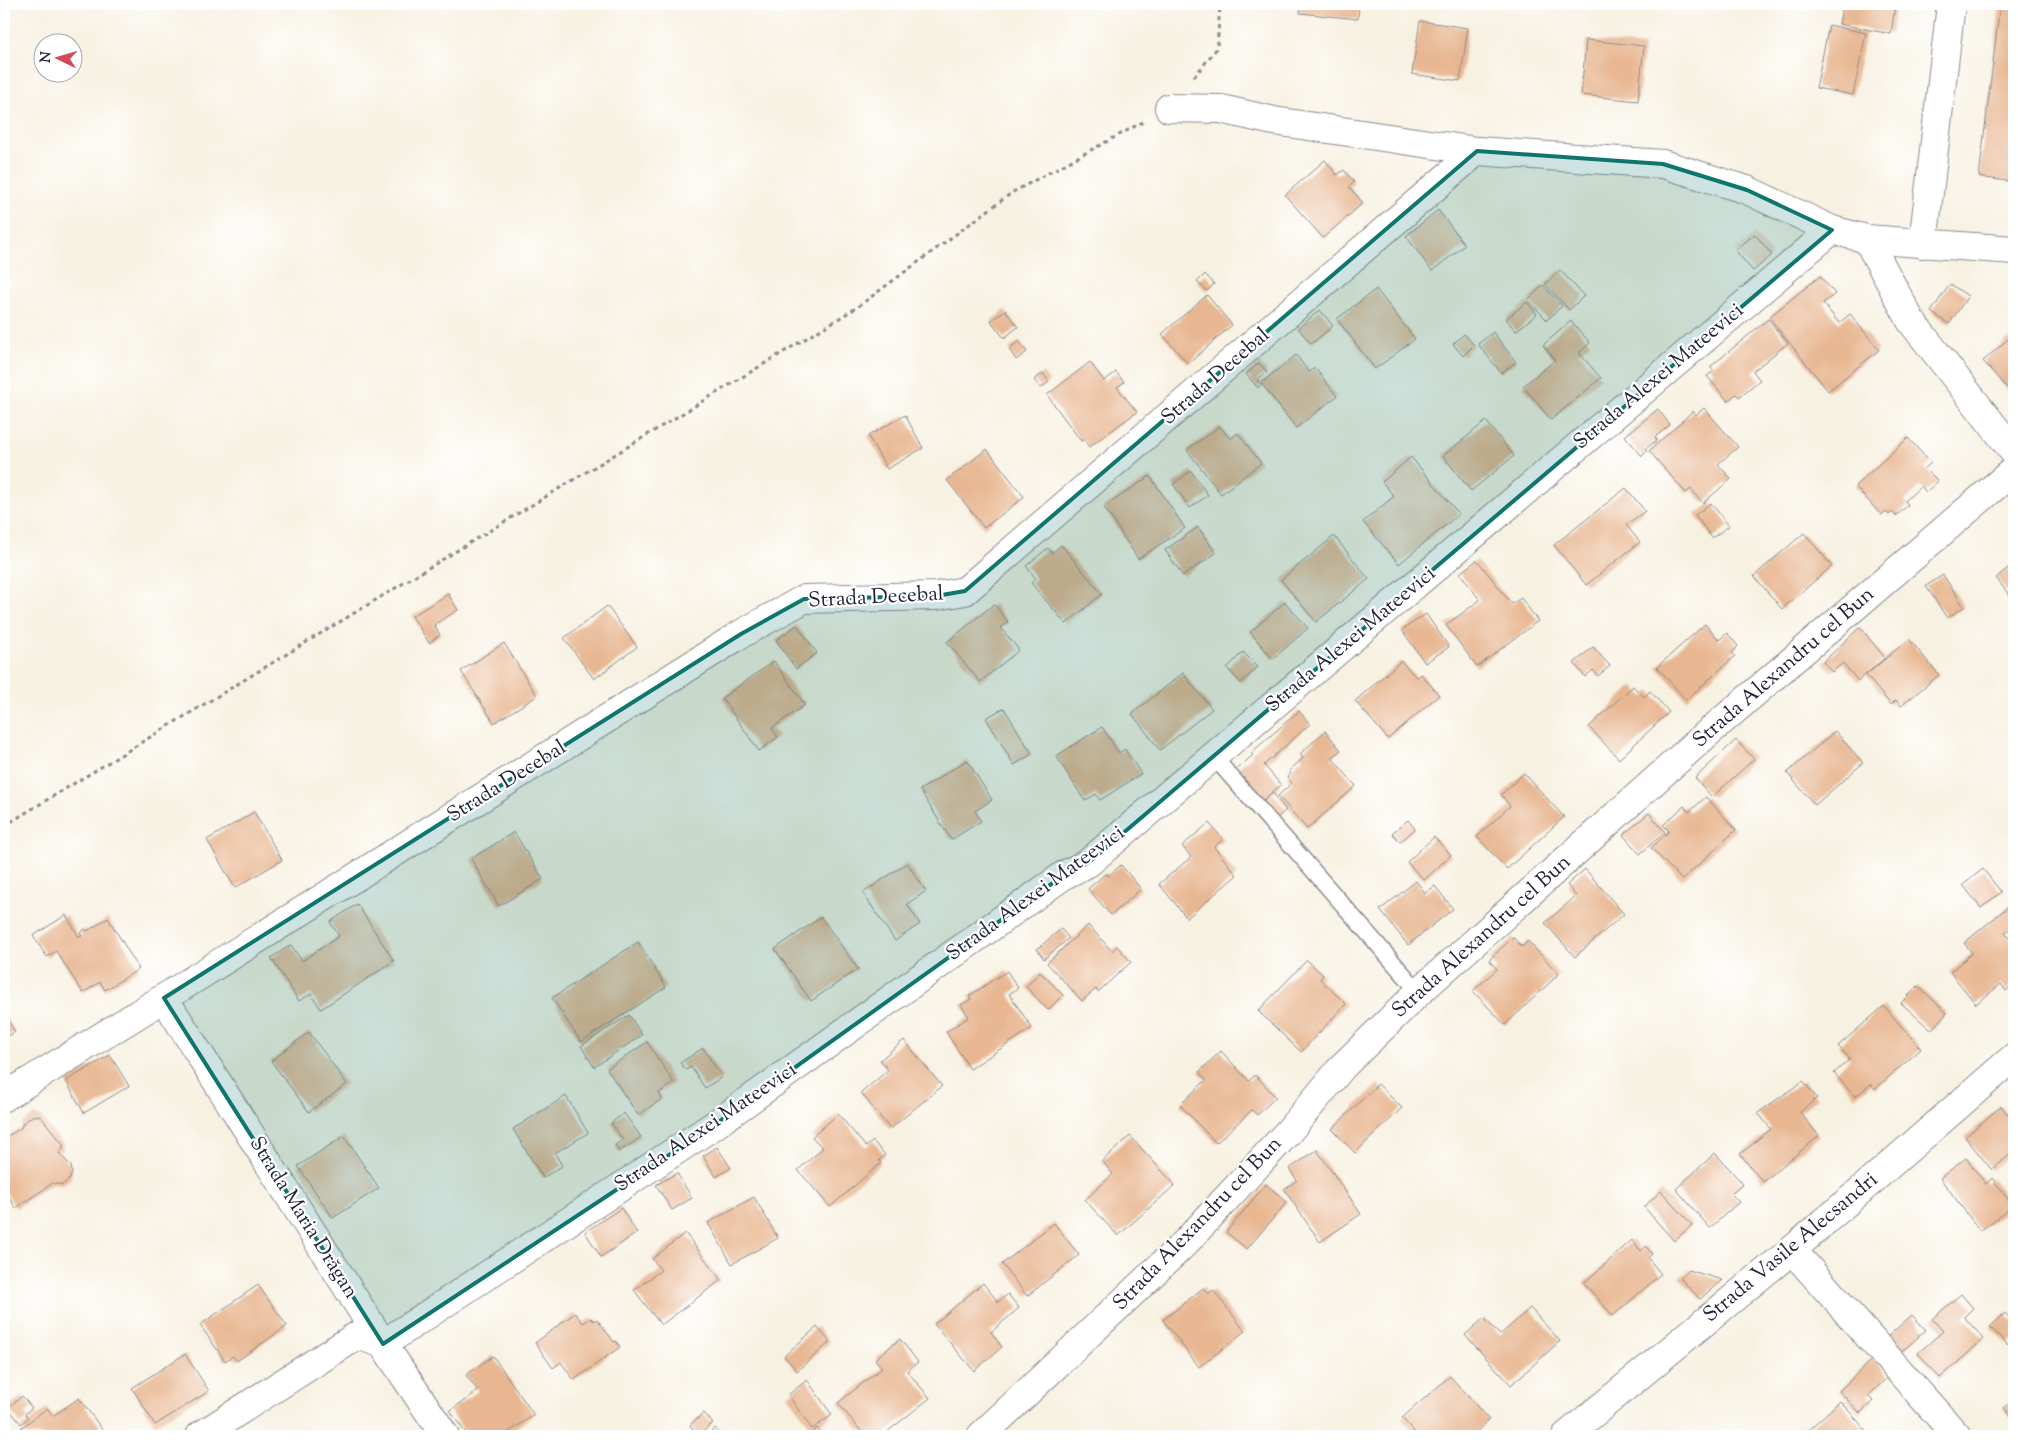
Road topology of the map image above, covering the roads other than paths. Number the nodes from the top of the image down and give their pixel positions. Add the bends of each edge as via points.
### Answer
1 (1950, 4) edge
2 (1170, 108) road end
3 (1477, 151) junction
4 (1832, 230) junction
5 (1867, 239) junction
6 (1923, 244) junction
7 (2014, 250) edge
8 (2014, 452) edge
9 (2014, 470) edge
10 (1213, 756) junction
11 (1419, 992) junction
12 (164, 998) junction
13 (2014, 1058) edge
14 (4, 1096) edge
15 (1792, 1250) junction
16 (383, 1344) junction
17 (200, 1436) edge
18 (445, 1436) edge
19 (981, 1436) edge
20 (1566, 1436) edge
21 (1957, 1436) edge

1 - 6 street
2 - 3 street via 1221,109 1274,121
3 - 4 street via 1662,164 1747,190
3 - 12 street, Strada Decebal via 965,591 936,596 804,599 741,634
4 - 5 street
4 - 10 street, Strada Alexei Mateevici
5 - 6 street
5 - 8 street via 1911,321
6 - 7 street
9 - 11 street, Strada Alexandru cel Bun via 1709,732
10 - 11 lane
10 - 16 street, Strada Alexei Mateevici via 1088,863 1064,875 713,1126
11 - 19 street, Strada Alexandru cel Bun via 1342,1066 1289,1131 1185,1244
12 - 14 street, Strada Decebal
12 - 16 street, Strada Maria Drăgan
13 - 15 street, Strada Vasile Alecsandri
15 - 20 street, Strada Vasile Alecsandri
15 - 21 street
16 - 17 street via 358,1335
16 - 18 street, Strada Maria Drăgan

